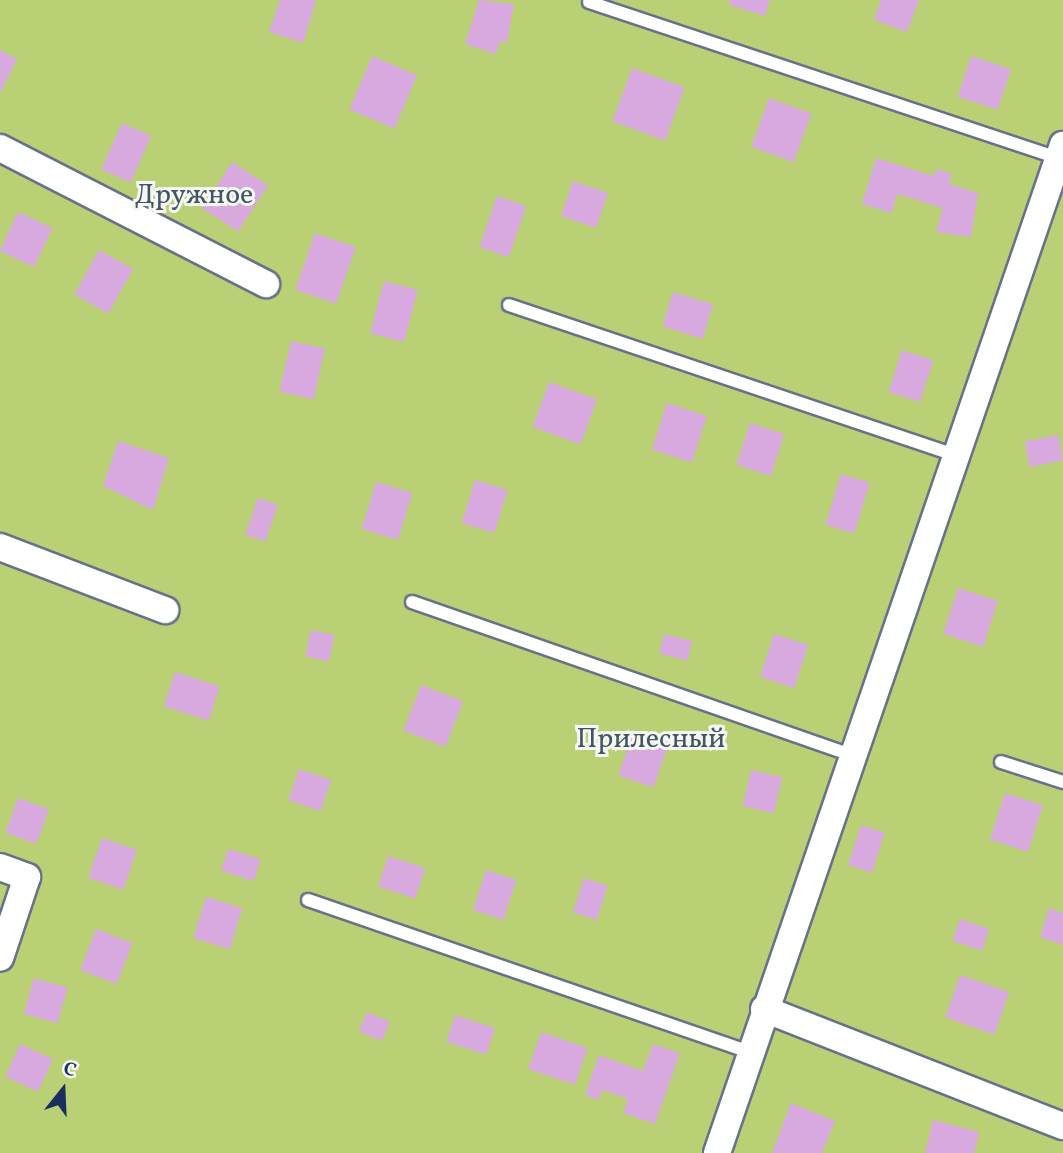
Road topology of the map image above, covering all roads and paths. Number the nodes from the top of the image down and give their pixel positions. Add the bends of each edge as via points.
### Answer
1 (589, 2) dead end
2 (0, 148) edge
3 (1061, 152) edge
4 (266, 284) dead end
5 (509, 305) dead end
6 (957, 456) junction
7 (0, 547) edge
8 (412, 601) dead end
9 (165, 610) dead end
10 (853, 756) junction
11 (1001, 762) dead end
12 (1063, 782) edge
13 (0, 867) edge
14 (308, 900) dead end
15 (0, 958) edge
16 (764, 1009) junction
17 (750, 1052) junction
18 (1063, 1126) edge
19 (717, 1153) edge

1 - 3 lane
2 - 4 street
3 - 6 street
5 - 6 lane
6 - 10 street
7 - 9 street
8 - 10 lane
10 - 16 street
11 - 12 lane
13 - 15 street via 27,877
14 - 17 lane
16 - 17 street
16 - 18 street
17 - 19 street

